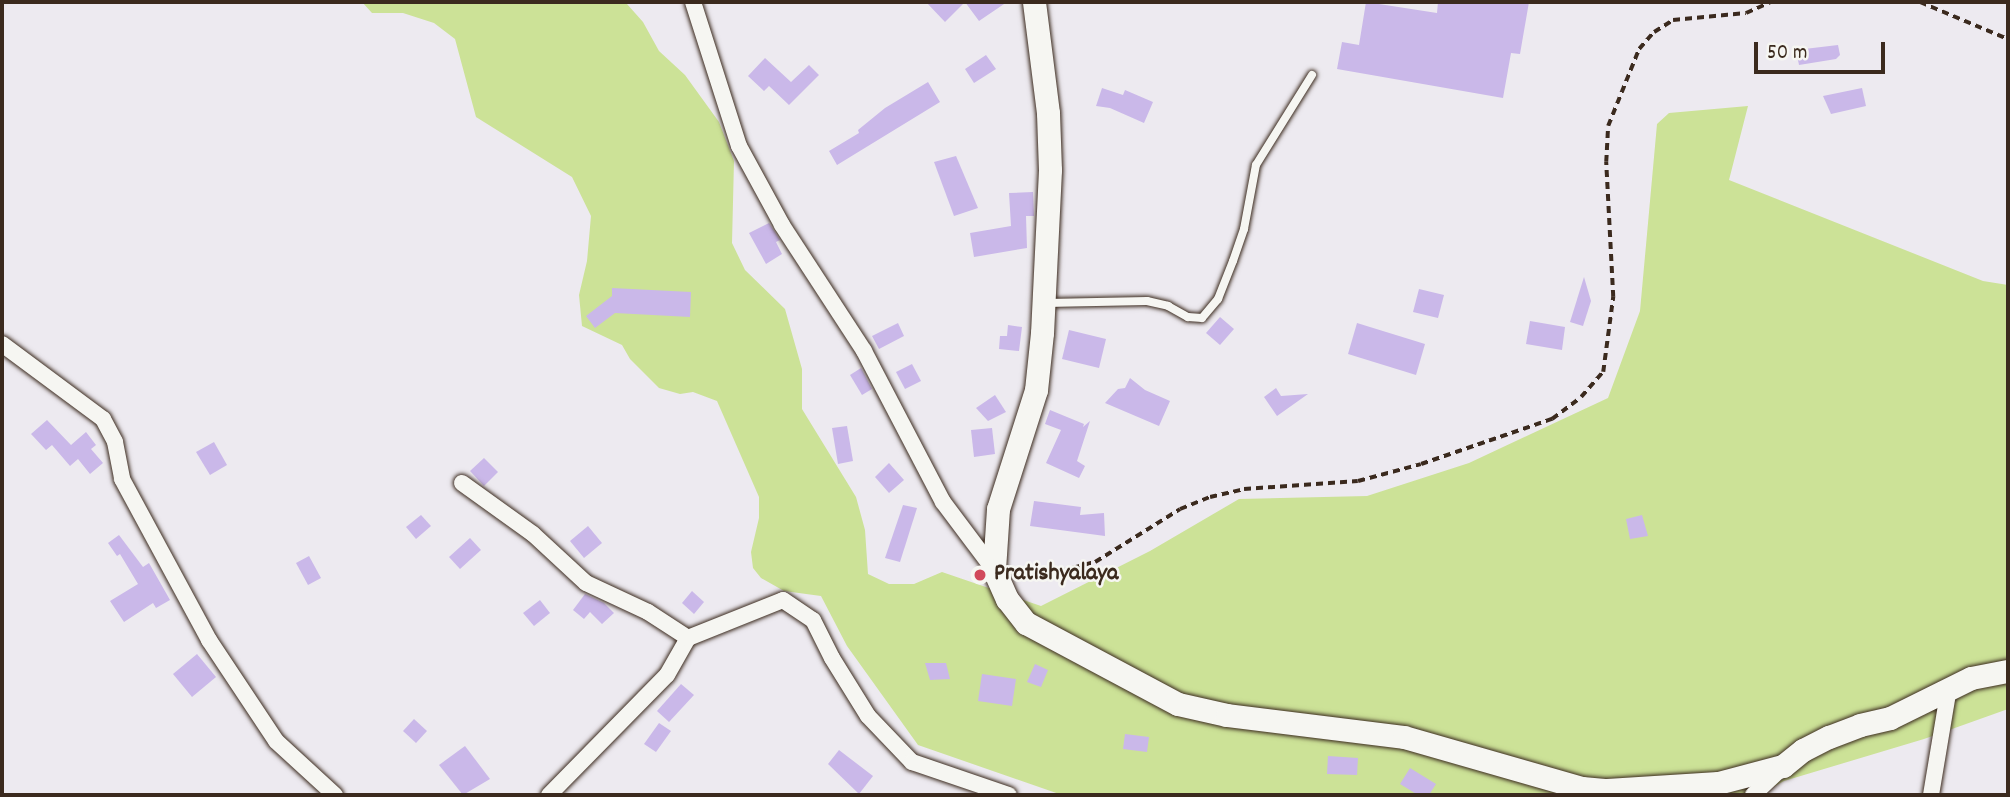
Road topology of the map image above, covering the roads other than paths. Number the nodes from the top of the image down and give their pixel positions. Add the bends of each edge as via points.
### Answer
1 (693, 2) edge
2 (1034, 2) edge
3 (1312, 75) dead end
4 (1043, 303) junction
5 (2, 344) edge
6 (462, 483) dead end
7 (996, 574) junction
8 (688, 638) junction
9 (2008, 671) edge
10 (1949, 688) junction
11 (1783, 766) junction
12 (335, 795) edge
13 (550, 795) edge
14 (1009, 795) edge
15 (1753, 795) edge
16 (1931, 795) edge

1 - 7 street via 745,157 782,225 864,351 943,502
2 - 4 main road via 1050,158
3 - 4 lane via 1256,165 1233,261 1218,299 1202,318 1147,301
4 - 7 main road via 1036,390 998,509
5 - 12 street via 103,419 115,442 126,489 209,640 276,741
6 - 8 street via 533,534 586,583 648,612
7 - 11 main road via 1026,624 1178,704 1227,715 1404,737 1582,788 1718,783
8 - 13 street via 667,675
8 - 14 street via 783,600 813,620 867,716 912,762
9 - 10 main road via 1970,678
10 - 11 main road via 1890,718 1821,741
10 - 16 street
11 - 15 street

